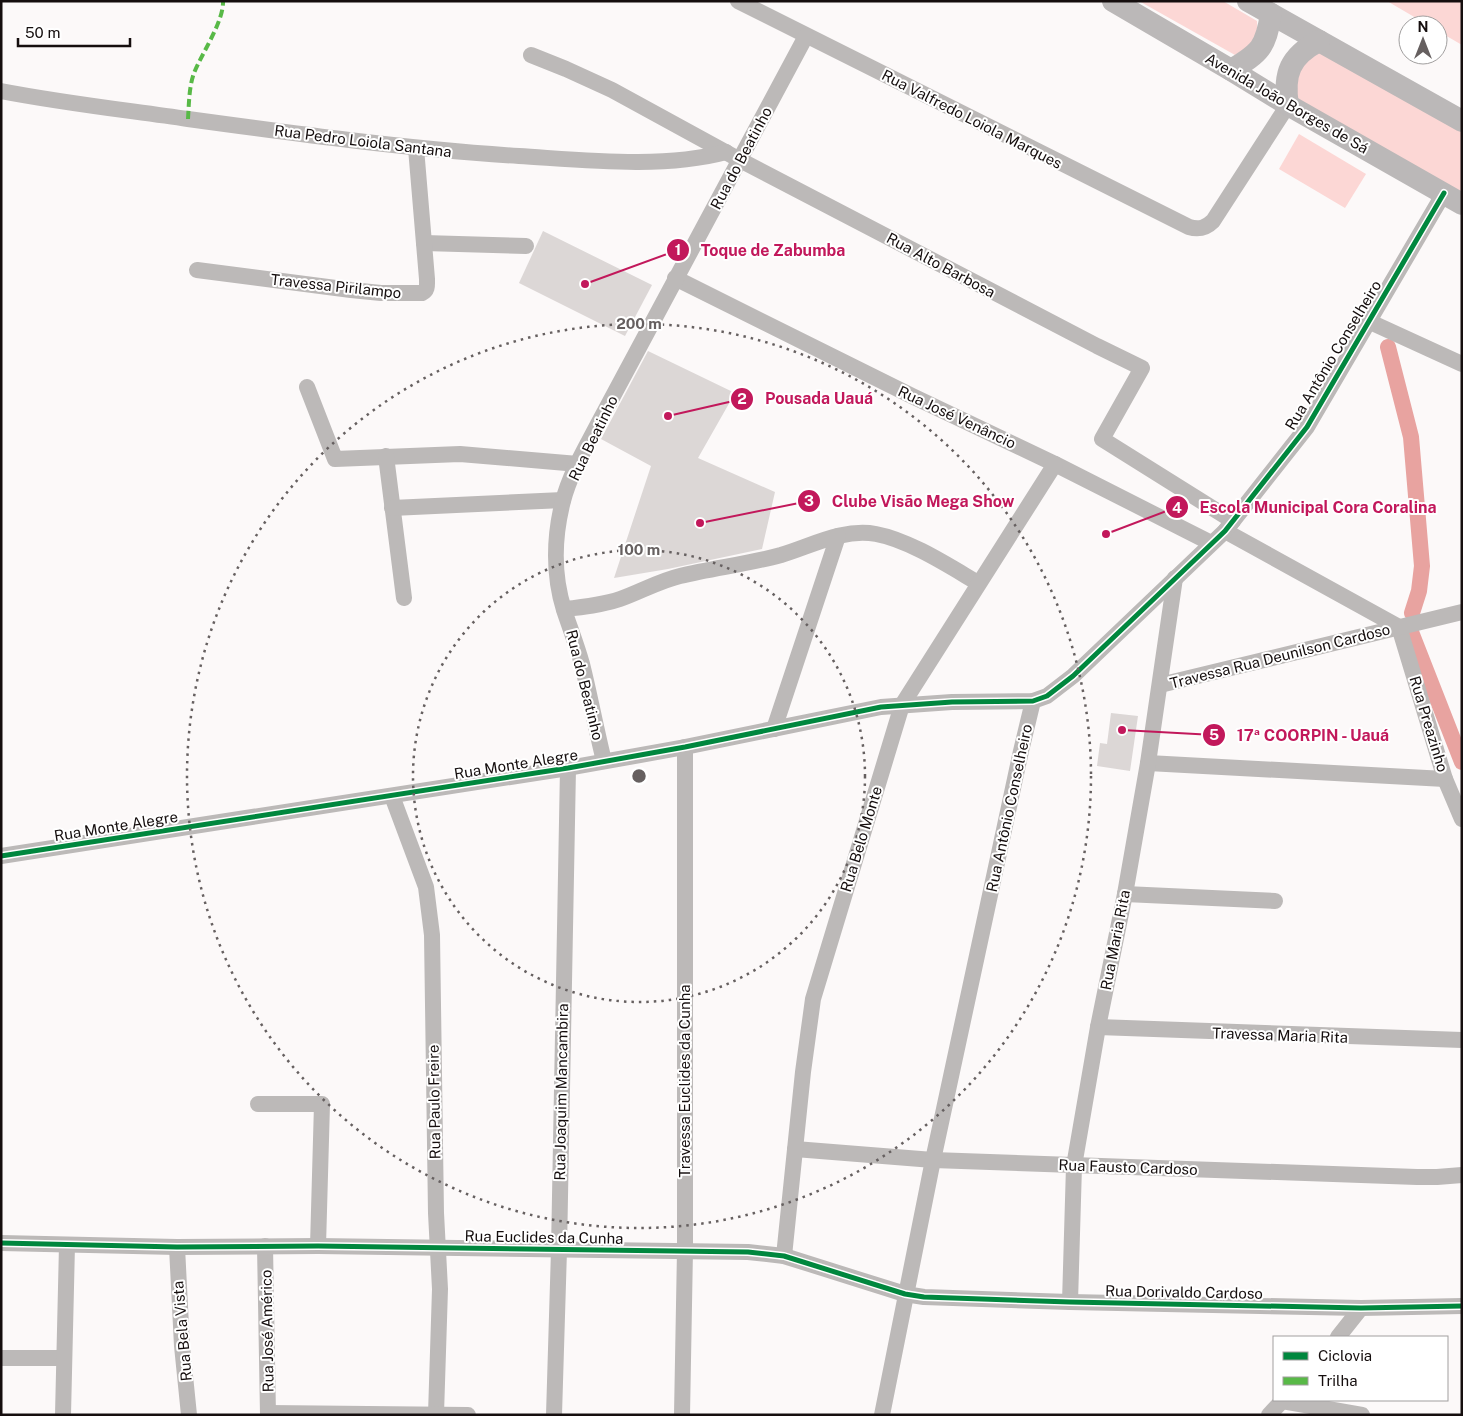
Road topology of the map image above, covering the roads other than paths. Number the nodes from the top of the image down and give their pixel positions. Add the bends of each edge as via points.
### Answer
1 (738, 1) edge
2 (1113, 1) edge
3 (1248, 1) edge
4 (1271, 14) junction
5 (806, 36) junction
6 (1319, 41) junction
7 (530, 55) dead end
8 (1231, 70) junction
9 (1, 91) edge
10 (1288, 105) junction
11 (1462, 121) edge
12 (416, 148) junction
13 (726, 152) junction
14 (740, 160) junction
15 (1453, 199) edge
16 (424, 243) junction
17 (526, 246) dead end
18 (197, 270) dead end
19 (675, 278) junction
20 (1368, 321) junction
21 (1462, 364) edge
22 (307, 387) dead end
23 (386, 456) junction
24 (578, 464) junction
25 (1055, 464) junction
26 (563, 500) junction
27 (392, 508) junction
28 (1229, 526) junction
29 (838, 536) junction
30 (1211, 543) junction
31 (1175, 578) junction
32 (978, 583) junction
33 (404, 598) dead end
34 (564, 609) junction
35 (1462, 612) edge
36 (1399, 627) junction
37 (1160, 685) junction
38 (1033, 701) junction
39 (902, 705) junction
40 (774, 729) junction
41 (685, 747) junction
42 (604, 761) junction
43 (1148, 762) junction
44 (568, 768) junction
45 (1445, 779) junction
46 (392, 796) junction
47 (1462, 819) edge
48 (1, 856) edge
49 (1125, 894) junction
50 (1275, 901) dead end
51 (1098, 1028) junction
52 (1462, 1040) edge
53 (258, 1104) dead end
54 (794, 1149) junction
55 (932, 1160) junction
56 (1074, 1166) junction
57 (1462, 1175) edge
58 (1, 1243) edge
59 (67, 1245) junction
60 (265, 1246) junction
61 (318, 1246) junction
62 (177, 1247) junction
63 (437, 1248) junction
64 (559, 1250) junction
65 (685, 1250) junction
66 (784, 1256) junction
67 (905, 1294) junction
68 (1070, 1302) junction
69 (1462, 1306) edge
70 (1361, 1308) junction
71 (1339, 1336) edge
72 (1, 1358) edge
73 (64, 1358) junction
74 (1282, 1401) edge
75 (268, 1414) edge
76 (436, 1414) edge
77 (63, 1415) edge
78 (189, 1415) edge
79 (468, 1415) edge
80 (554, 1415) edge
81 (682, 1415) edge
82 (882, 1415) edge
83 (1269, 1415) edge
84 (1362, 1415) edge

1 - 5 street, Rua Valfredo Loiola Marques
2 - 8 main road, Avenida João Borges de Sá
3 - 4 main road
4 - 6 main road
4 - 8 main road via 1262,46
5 - 10 street, Rua Valfredo Loiola Marques via 1198,229 1209,226 1213,221
5 - 14 street, Rua do Beatinho
6 - 10 main road via 1307,47 1293,61 1286,89
6 - 11 main road
7 - 13 street, Rua Alto Barbosa via 612,90
8 - 10 main road, Avenida João Borges de Sá
9 - 12 street, Rua Pedro Loiola Santana via 71,104
10 - 15 main road, Avenida João Borges de Sá
12 - 13 street, Rua Pedro Loiola Santana via 594,160 684,159
12 - 16 street, Travessa Pirilampo
13 - 14 street, Rua Alto Barbosa
14 - 19 street, Rua do Beatinho
14 - 28 street, Rua Alto Barbosa via 1142,368 1102,439
15 - 20 street, Rua Antônio Conselheiro
16 - 17 street
16 - 18 street, Travessa Pirilampo via 427,288 422,293 351,290
19 - 24 street, Rua Beatinho
19 - 25 street, Rua José Venâncio
20 - 21 street
20 - 28 street, Rua Antônio Conselheiro via 1307,427
22 - 23 street via 335,459
23 - 24 street via 460,454
23 - 27 street
24 - 26 street, Rua Beatinho
25 - 30 street, Rua José Venâncio
25 - 32 street, Rua Belo Monte
26 - 27 street
26 - 34 street, Rua Beatinho via 556,558
27 - 33 street
28 - 30 street, Rua Antônio Conselheiro
28 - 36 street
29 - 32 street via 856,532 900,542
29 - 34 street via 781,554 680,576 608,602
29 - 40 street
30 - 31 street, Rua Antônio Conselheiro
31 - 37 street, Rua Maria Rita
31 - 38 street, Rua Antônio Conselheiro via 1073,676 1047,696
32 - 39 street, Rua Belo Monte
34 - 42 street, Rua do Beatinho
35 - 36 street, Travessa Rua Deunilson Cardoso
36 - 37 street, Travessa Rua Deunilson Cardoso
36 - 45 street, Rua Preazinho
37 - 43 street, Rua Maria Rita
38 - 39 street, Rua Monte Alegre
38 - 55 street, Rua Antônio Conselheiro
39 - 40 street, Rua Monte Alegre
39 - 54 street, Rua Belo Monte via 813,999
40 - 41 street, Rua Monte Alegre
41 - 42 street, Rua Monte Alegre
41 - 65 street, Travessa Euclides da Cunha
42 - 44 street, Rua Monte Alegre
43 - 45 street
43 - 49 street, Rua Maria Rita
44 - 46 street, Rua Monte Alegre
44 - 64 street, Rua Joaquim Mancambira
45 - 47 street, Rua Preazinho
46 - 48 street, Rua Monte Alegre
46 - 63 street, Rua Paulo Freire via 426,887 432,927
49 - 50 street
49 - 51 street, Rua Maria Rita
51 - 52 street, Travessa Maria Rita
51 - 56 street, Rua Maria Rita
53 - 61 street via 322,1104
54 - 55 street, Rua Fausto Cardoso
54 - 66 street, Rua Belo Monte
55 - 56 street, Rua Fausto Cardoso
55 - 67 street, Rua Antônio Conselheiro
56 - 57 street, Rua Fausto Cardoso via 1417,1177
56 - 68 street, Rua Maria Rita
58 - 59 street, Rua Euclides da Cunha
59 - 62 street, Rua Euclides da Cunha
59 - 73 street
60 - 61 street, Rua Euclides da Cunha
60 - 62 street, Rua Euclides da Cunha
60 - 75 street, Rua José Américo
61 - 63 street, Rua Euclides da Cunha
62 - 78 street, Rua Bela Vista
63 - 64 street, Rua Euclides da Cunha
63 - 76 street, Rua Paulo Freire via 440,1289
64 - 65 street, Rua Euclides da Cunha
64 - 80 street, Rua Joaquim Mancambira
65 - 66 street, Rua Euclides da Cunha
65 - 81 street, Travessa Euclides da Cunha
66 - 67 street, Rua Euclides da Cunha
67 - 68 street, Rua Dorivaldo Cardoso via 947,1299
67 - 82 street, Rua Antônio Conselheiro
68 - 70 street, Rua Dorivaldo Cardoso
69 - 70 street, Rua Dorivaldo Cardoso
70 - 71 street
72 - 73 street
73 - 77 street
74 - 83 street
74 - 84 street
75 - 76 street
76 - 79 street

